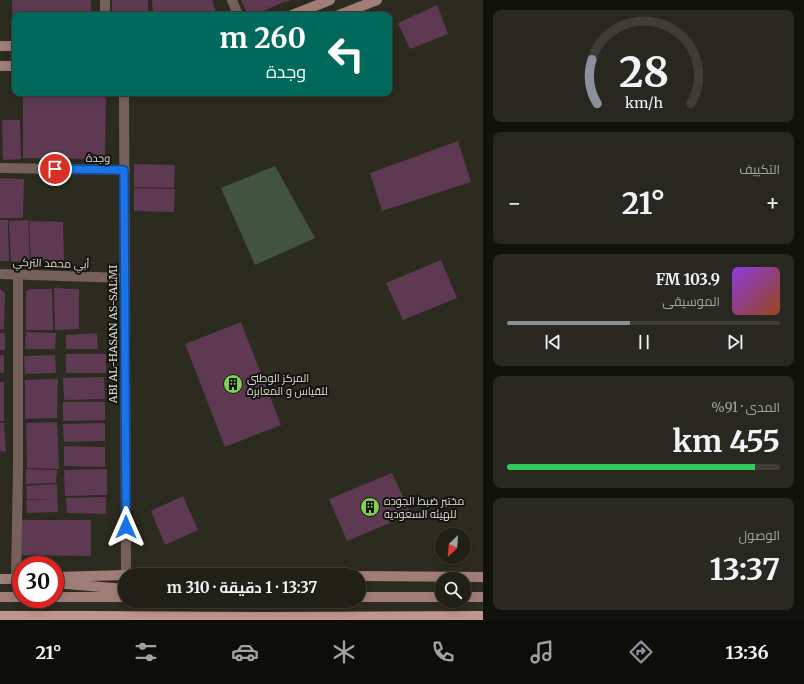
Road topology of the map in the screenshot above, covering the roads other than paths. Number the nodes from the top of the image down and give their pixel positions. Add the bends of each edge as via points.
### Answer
1 (105, 0) edge
2 (232, 0) edge
3 (330, 0) edge
4 (377, 0) edge
5 (105, 12) edge
6 (237, 12) edge
7 (300, 12) edge
8 (347, 12) edge
9 (0, 46) edge
10 (12, 46) edge
11 (0, 66) edge
12 (12, 66) edge
13 (124, 96) edge
14 (0, 168) edge
15 (124, 170) junction
16 (0, 274) edge
17 (18, 275) junction
18 (125, 278) junction
19 (19, 556) edge
20 (126, 568) edge
21 (118, 575) edge
22 (366, 576) edge
23 (64, 577) edge
24 (483, 578) edge
25 (0, 579) edge
26 (12, 579) edge
27 (64, 584) edge
28 (118, 588) edge
29 (0, 597) edge
30 (12, 597) edge
31 (64, 597) edge
32 (118, 597) edge
33 (366, 597) edge
34 (435, 597) edge
35 (471, 597) edge
36 (483, 597) edge
37 (0, 616) edge
38 (483, 616) edge

1 - 5 street
2 - 6 street
3 - 7 main road
4 - 8 main road
9 - 10 main road
11 - 12 main road
13 - 15 street, ABI AL-HASAN AS-SALMI
14 - 15 street, وجدة
15 - 18 street, ABI AL-HASAN AS-SALMI
16 - 17 street, أبي محمد التركي
17 - 18 street, أبي محمد التركي
17 - 19 street
18 - 20 street, ABI AL-HASAN AS-SALMI
21 - 23 main road
22 - 24 main road
25 - 26 main road
27 - 28 main road
29 - 30 main road
31 - 32 main road
33 - 34 main road
35 - 36 main road
37 - 38 main road

